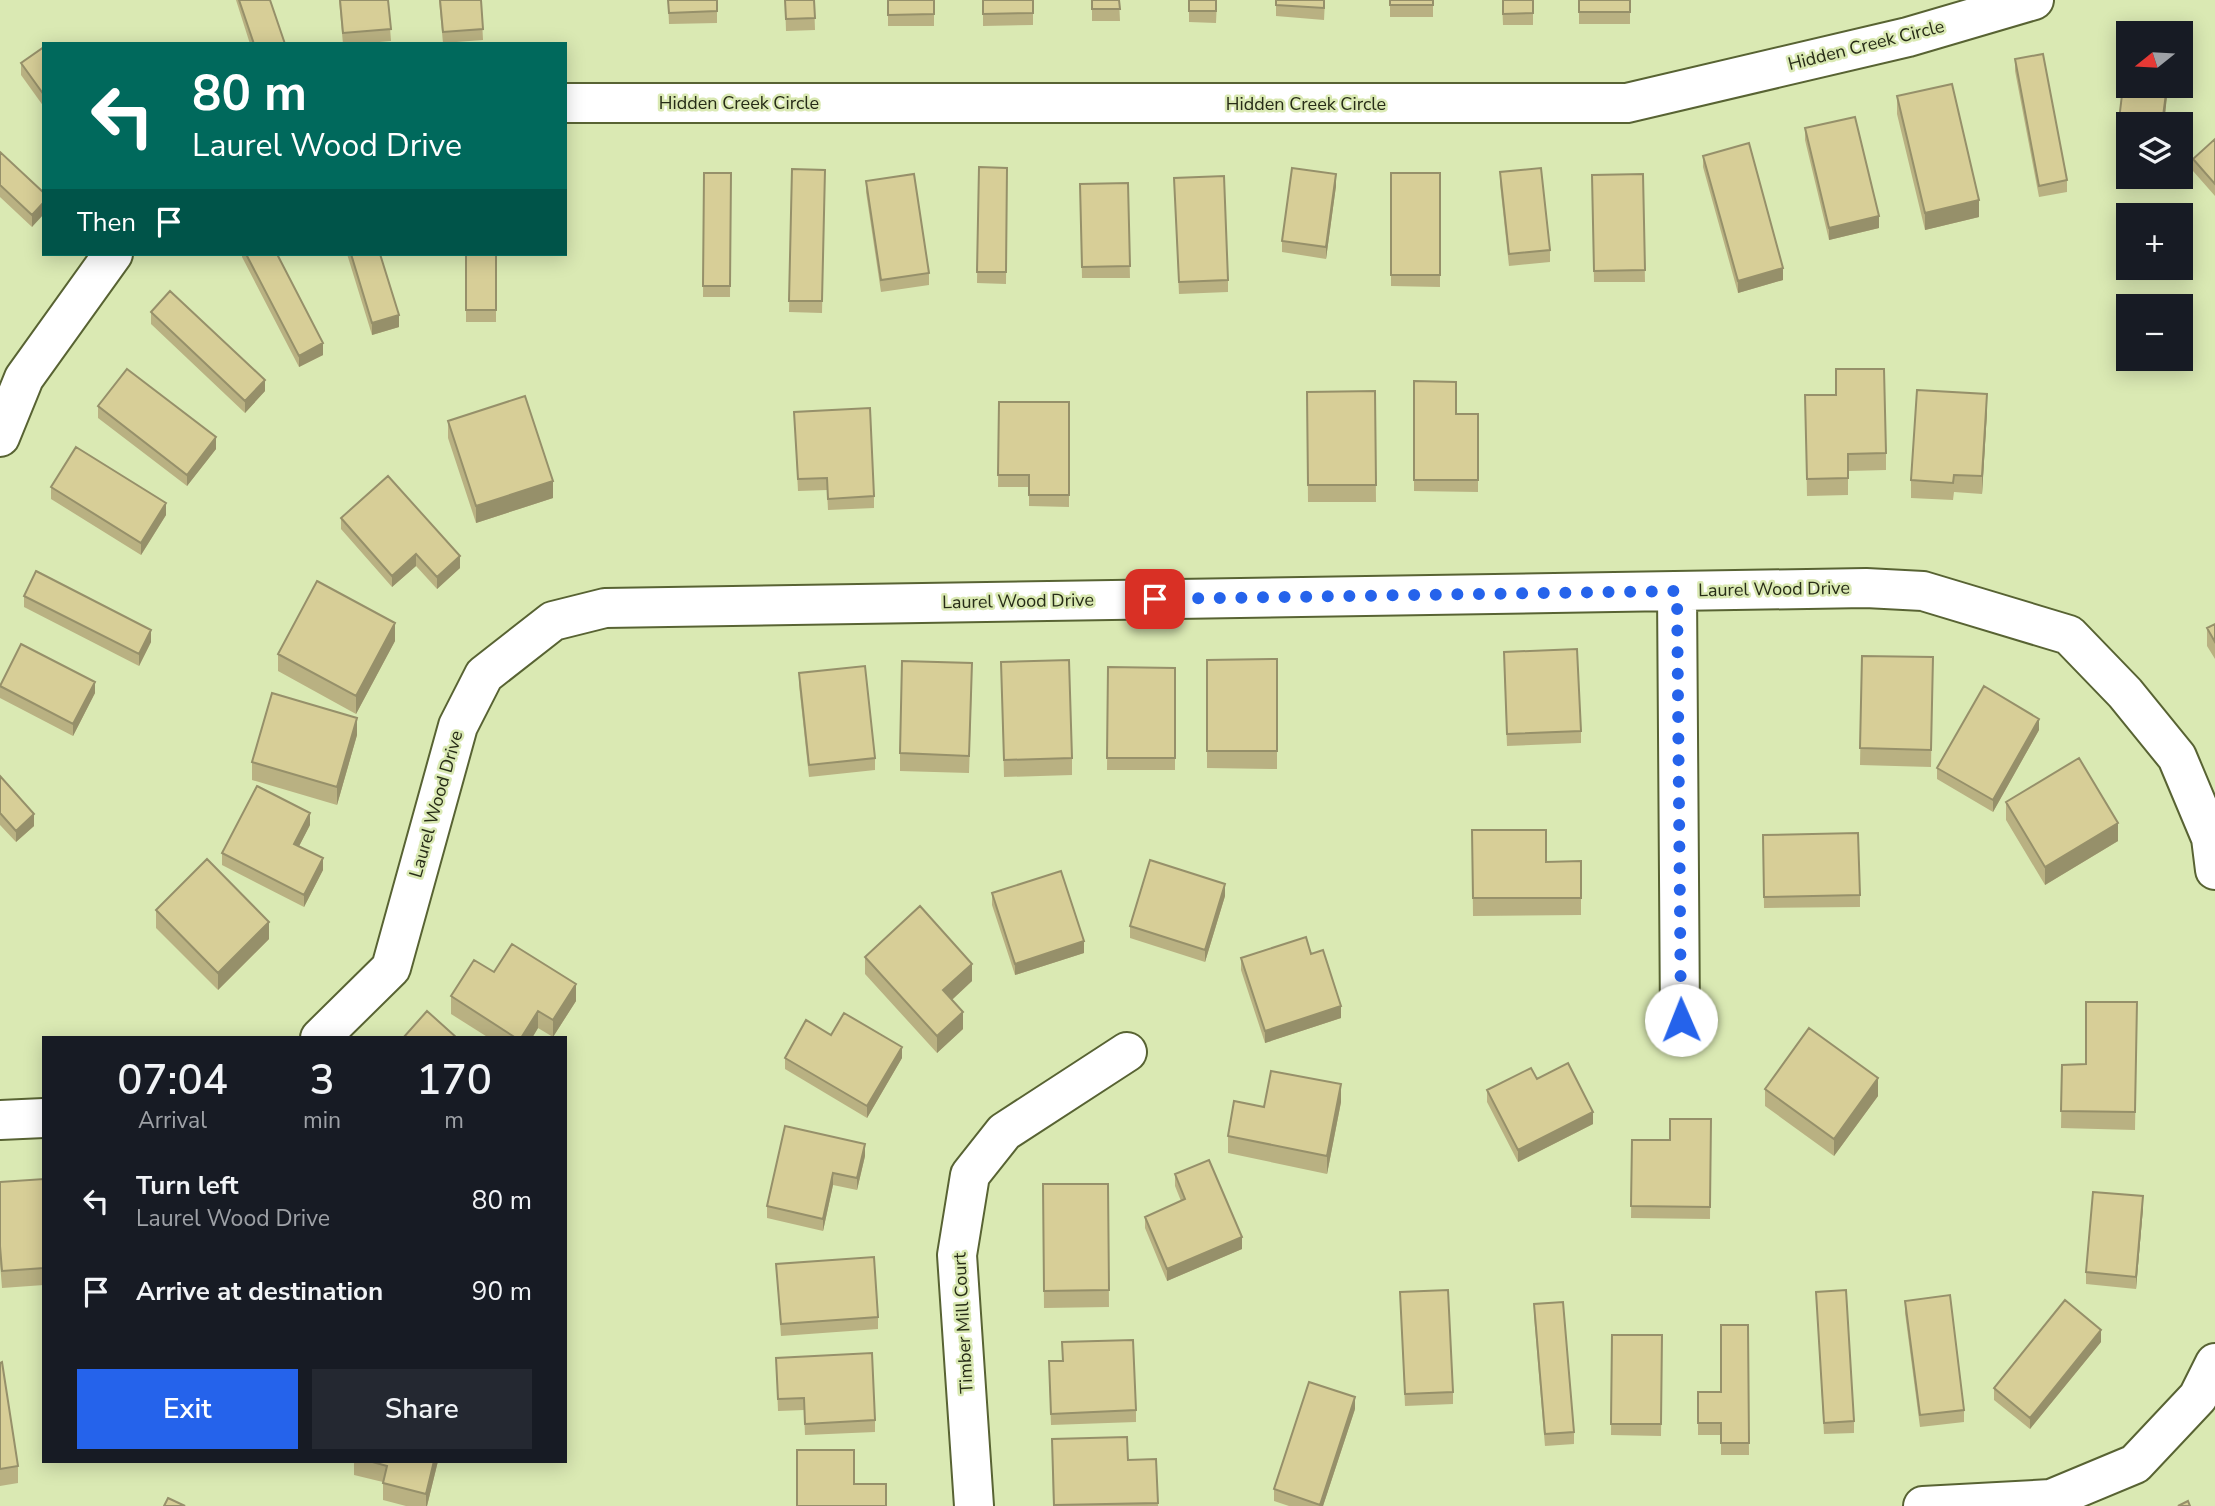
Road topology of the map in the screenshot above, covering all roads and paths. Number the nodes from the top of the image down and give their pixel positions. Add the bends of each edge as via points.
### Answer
1 (2034, 0) edge
2 (567, 103) edge
3 (112, 256) edge
4 (0, 437) edge
5 (1677, 591) junction
6 (2215, 870) edge
7 (1681, 1020) dead end
8 (322, 1036) edge
9 (1127, 1052) dead end
10 (42, 1118) edge
11 (0, 1120) edge
12 (2215, 1363) edge
13 (974, 1506) edge
14 (1923, 1506) edge

1 - 2 street, Hidden Creek Circle via 1908,37 1627,103
3 - 4 street via 24,378
5 - 6 street, Laurel Wood Drive via 1923,591 2069,635 2177,757 2211,838
5 - 7 street
5 - 8 street, Laurel Wood Drive via 605,608 553,621 484,675 458,726 391,968
9 - 13 street, Timber Mill Court via 1004,1132 970,1175 957,1255
10 - 11 street
12 - 14 street via 2198,1397 2135,1464 2052,1499

